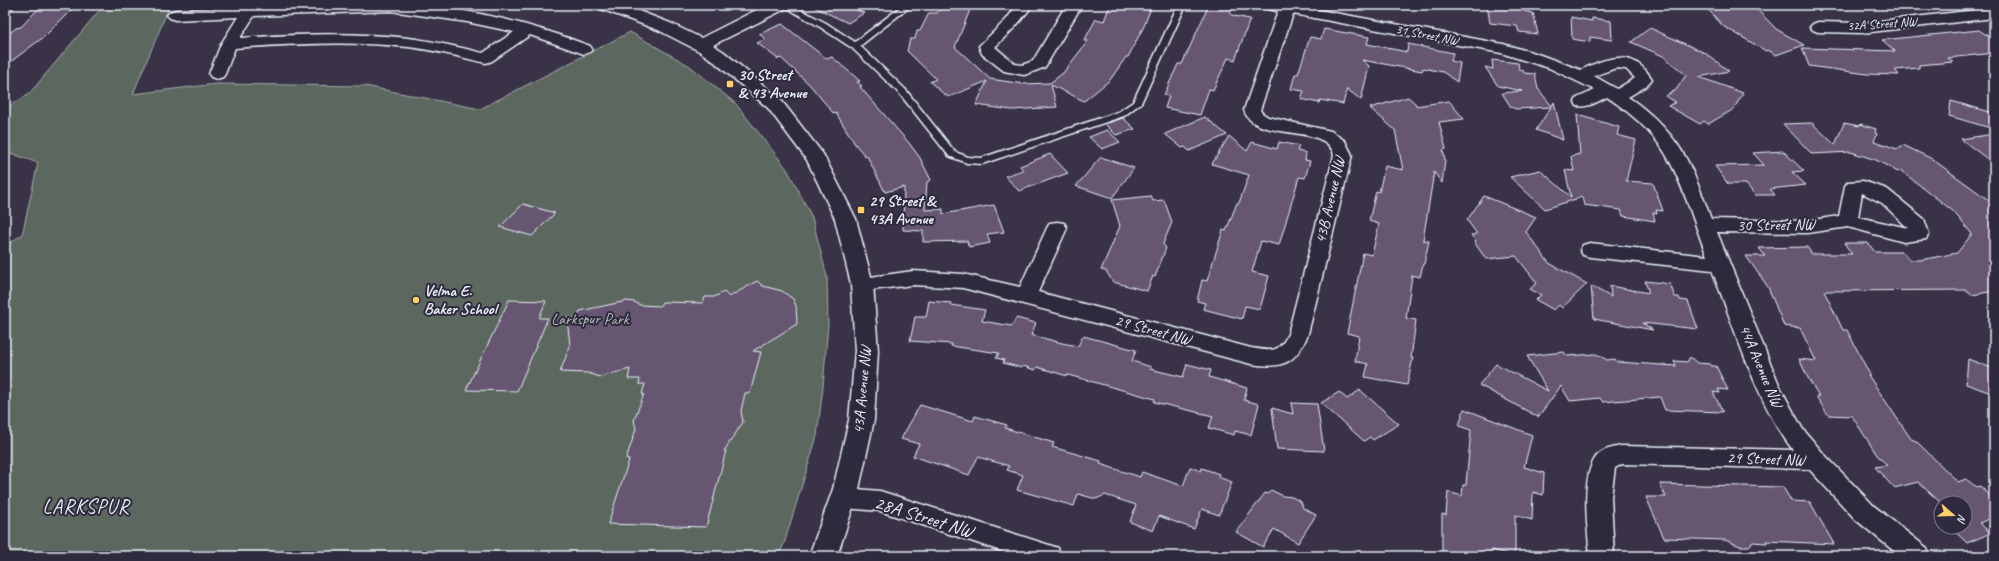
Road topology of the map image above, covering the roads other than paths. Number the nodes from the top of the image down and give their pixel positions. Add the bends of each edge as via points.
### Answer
1 (607, 5) edge
2 (779, 5) edge
3 (786, 5) edge
4 (908, 5) edge
5 (1025, 5) edge
6 (1074, 5) edge
7 (1182, 5) edge
8 (1268, 5) edge
9 (392, 6) edge
10 (1287, 8) junction
11 (249, 12) junction
12 (1994, 13) edge
13 (176, 15) dead end
14 (1818, 27) dead end
15 (527, 30) junction
16 (229, 44) junction
17 (700, 45) junction
18 (855, 46) junction
19 (584, 49) dead end
20 (217, 74) dead end
21 (1583, 75) junction
22 (1613, 93) junction
23 (1583, 102) dead end
24 (1848, 221) dead end
25 (1704, 225) junction
26 (1057, 228) dead end
27 (1590, 250) dead end
28 (1719, 264) junction
29 (863, 284) junction
30 (1026, 296) junction
31 (1282, 357) joint
32 (1815, 460) junction
33 (844, 498) junction
34 (823, 556) edge
35 (1049, 556) edge
36 (1602, 556) edge
37 (1918, 556) edge

1 - 17 street via 657,23
2 - 17 street
3 - 18 lane
4 - 18 lane
5 - 6 street via 987,46 988,51 1003,64 1017,70 1039,64
7 - 18 lane via 1138,103 1121,114 982,161 967,160 952,154 902,91
8 - 10 street, 31 Street NW
9 - 11 street
9 - 15 street via 460,16
10 - 21 street, 31 Street NW via 1503,49
10 - 31 street, 43B Avenue NW via 1252,110 1254,116 1262,121 1325,135 1339,144 1342,155 1298,334 1290,352
11 - 13 street
11 - 16 street
12 - 14 street, 32A Street NW via 1862,28
15 - 16 street via 486,58 433,46 392,41 275,41
15 - 19 street
16 - 20 street
17 - 29 street, 43A Avenue NW via 746,79 778,109 824,170 846,220
21 - 22 street, 31 Street NW
21 - 22 street via 1613,62 1634,66 1641,71 1644,79 1639,84
22 - 23 street
22 - 25 street, 44A Avenue NW via 1648,120 1665,138 1679,161
24 - 25 street, 30 Street NW via 1807,227
25 - 28 street, 44A Avenue NW
26 - 30 street
27 - 28 street
28 - 32 street, 44A Avenue NW via 1776,403 1794,434
29 - 30 street, 29 Street NW via 907,278 940,278
29 - 33 street, 43A Avenue NW via 867,340 866,385
30 - 31 street, 29 Street NW via 1251,356
32 - 36 street, 29 Street NW via 1613,456 1604,465 1600,486
32 - 37 street, 29 Street NW via 1865,513
33 - 34 street, 43A Avenue NW
33 - 35 street, 28A Street NW via 880,502

